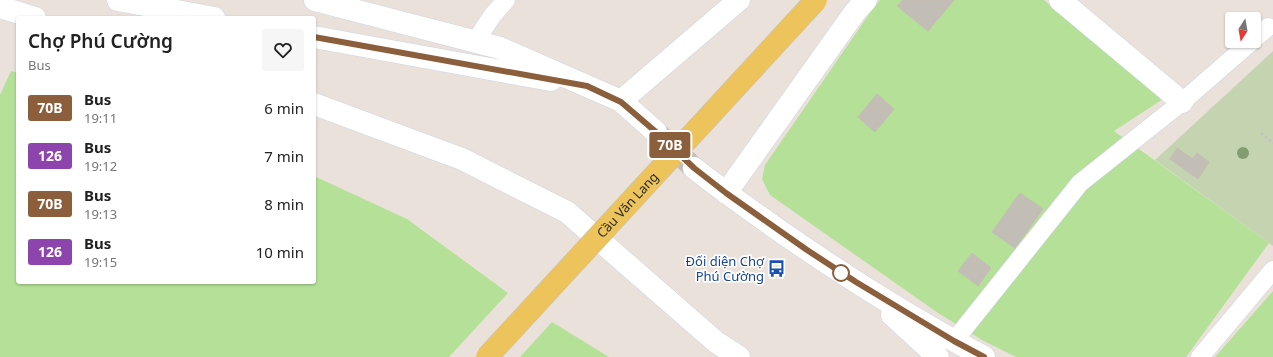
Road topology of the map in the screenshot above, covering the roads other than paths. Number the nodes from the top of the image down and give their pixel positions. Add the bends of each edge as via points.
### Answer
1 (118, 0) edge
2 (315, 0) edge
3 (506, 0) edge
4 (739, 0) edge
5 (816, 0) edge
6 (866, 0) edge
7 (1060, 0) edge
8 (0, 7) edge
9 (29, 16) edge
10 (203, 16) edge
11 (1268, 27) dead end
12 (1261, 33) edge
13 (320, 39) edge
14 (475, 42) junction
15 (1244, 48) edge
16 (587, 86) junction
17 (621, 102) junction
18 (1182, 102) junction
19 (316, 105) edge
20 (656, 132) tunnel mouth
21 (694, 168) tunnel mouth
22 (726, 193) junction
23 (1273, 270) edge
24 (856, 282) junction
25 (954, 341) junction
26 (487, 357) edge
27 (739, 357) edge
28 (938, 357) edge
29 (984, 357) edge
30 (1200, 357) edge

1 - 10 main road
2 - 14 main road
3 - 14 lane
4 - 17 main road
5 - 26 main road, Cầu Văn Lang, bridge
6 - 22 main road
7 - 18 main road
8 - 9 main road
11 - 12 lane
13 - 16 main road
14 - 16 main road via 500,48
15 - 18 lane
16 - 17 main road
17 - 20 main road
18 - 25 lane via 1080,183
19 - 27 main road via 462,159 567,212 716,342
21 - 22 main road
22 - 24 main road
23 - 30 lane
24 - 25 main road
24 - 28 main road
25 - 29 main road

